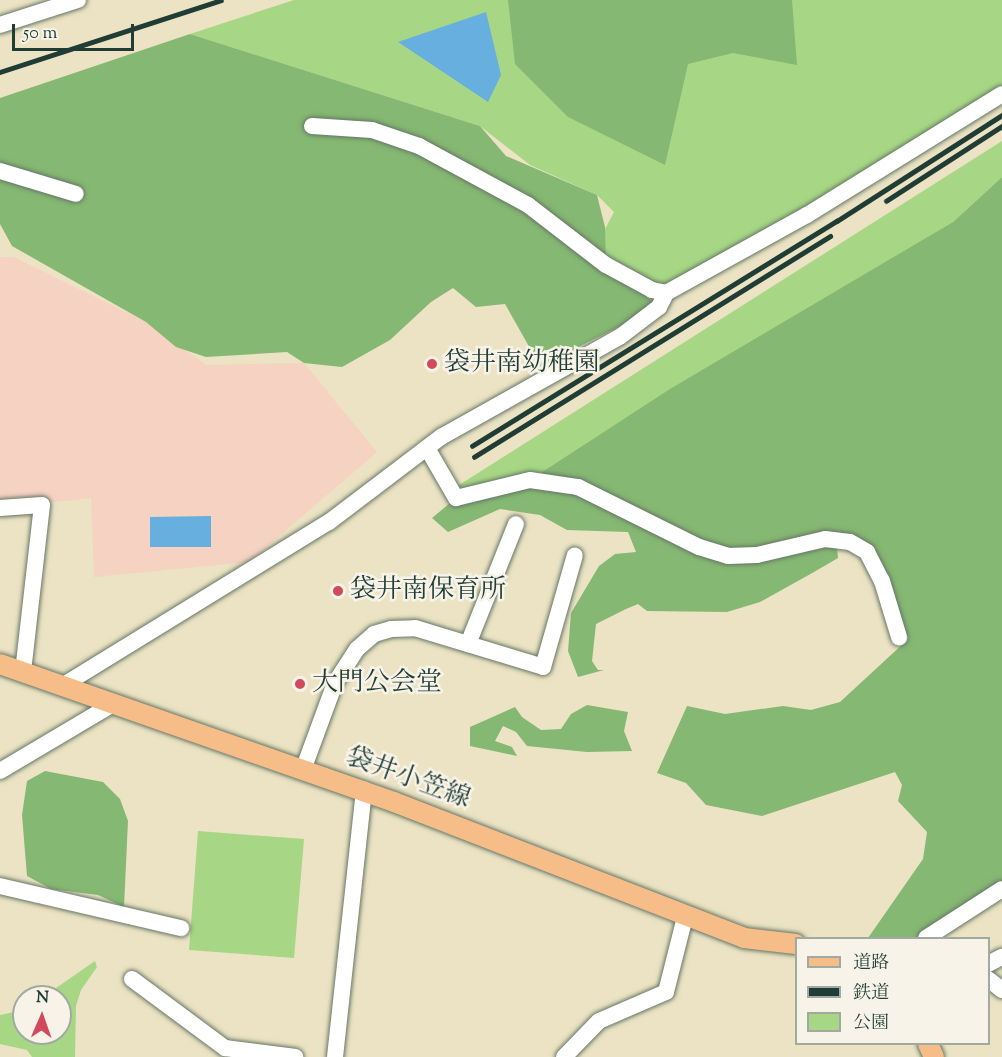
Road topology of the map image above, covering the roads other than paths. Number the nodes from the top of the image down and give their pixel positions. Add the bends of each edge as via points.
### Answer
1 (78, 0) edge
2 (0, 25) edge
3 (1002, 94) edge
4 (312, 126) dead end
5 (0, 171) edge
6 (76, 194) dead end
7 (666, 293) junction
8 (427, 448) junction
9 (0, 508) edge
10 (516, 524) dead end
11 (574, 555) dead end
12 (899, 637) dead end
13 (468, 644) junction
14 (0, 664) edge
15 (23, 672) junction
16 (62, 686) junction
17 (113, 704) junction
18 (303, 770) junction
19 (0, 771) edge
20 (364, 790) junction
21 (0, 886) edge
22 (1002, 889) edge
23 (685, 917) junction
24 (181, 928) dead end
25 (929, 937) edge
26 (795, 944) edge
27 (132, 979) dead end
28 (990, 981) edge
29 (1002, 990) edge
30 (224, 1052) edge
31 (294, 1057) edge
32 (335, 1057) edge
33 (564, 1057) edge

1 - 2 street
3 - 7 street via 807,214
4 - 7 street via 372,130 419,146 528,205 606,266 652,290
5 - 6 street
7 - 8 street via 659,307 621,336
8 - 12 street via 456,498 530,480 578,487 699,547 728,556 757,555 825,539 850,542 867,552 882,581
8 - 16 street via 329,522
9 - 15 street via 42,505
10 - 13 street
11 - 13 street via 543,667
13 - 18 street via 416,628 391,628 374,634 357,649 335,683
14 - 15 main road, 袋井小笠線
15 - 16 main road, 袋井小笠線
16 - 17 main road, 袋井小笠線
17 - 18 main road, 袋井小笠線
17 - 19 street
18 - 20 main road, 袋井小笠線
20 - 23 main road, 袋井小笠線
20 - 32 street
21 - 24 street
22 - 25 street
23 - 26 main road, 袋井小笠線 via 744,938
23 - 33 street via 666,992 599,1021
27 - 30 street
28 - 29 street
30 - 31 street

